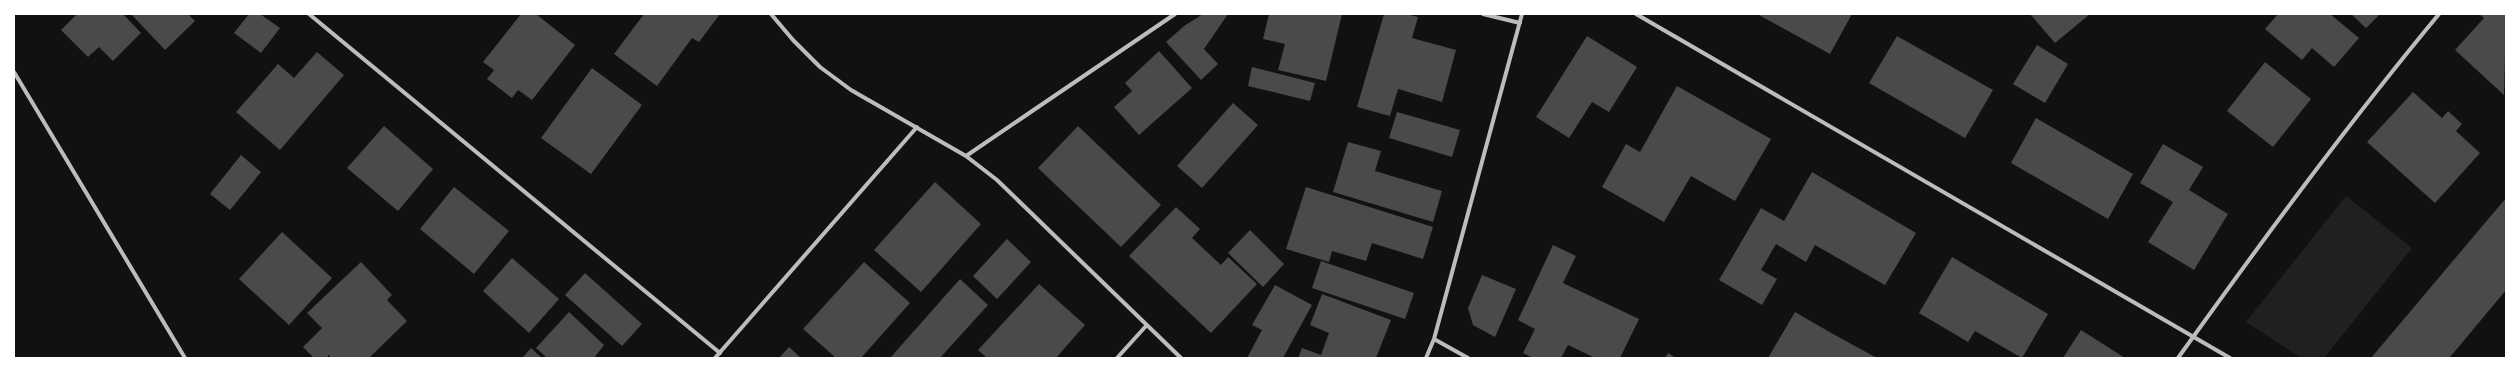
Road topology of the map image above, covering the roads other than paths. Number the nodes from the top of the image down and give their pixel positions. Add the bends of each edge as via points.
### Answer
1 (309, 14) edge
2 (771, 14) edge
3 (1175, 14) edge
4 (1483, 14) edge
5 (1522, 14) edge
6 (1636, 14) edge
7 (2440, 14) edge
8 (1520, 23) junction
9 (14, 72) edge
10 (917, 127) junction
11 (966, 156) junction
12 (1146, 326) junction
13 (2193, 337) junction
14 (1434, 339) junction
15 (720, 353) junction
16 (185, 358) edge
17 (715, 358) edge
18 (1117, 358) edge
19 (1182, 358) edge
20 (1426, 358) edge
21 (1468, 358) edge
22 (2178, 358) edge
23 (2230, 358) edge

1 - 15 street
2 - 10 street via 792,40 820,67 851,90
3 - 11 street
4 - 8 street
5 - 8 street
6 - 13 street
7 - 13 street via 2310,176
8 - 14 street
9 - 16 street
10 - 11 street
10 - 15 street
11 - 12 street via 997,180
12 - 18 street
12 - 19 street
13 - 22 street
13 - 23 street
14 - 20 street
14 - 21 street
15 - 17 street

